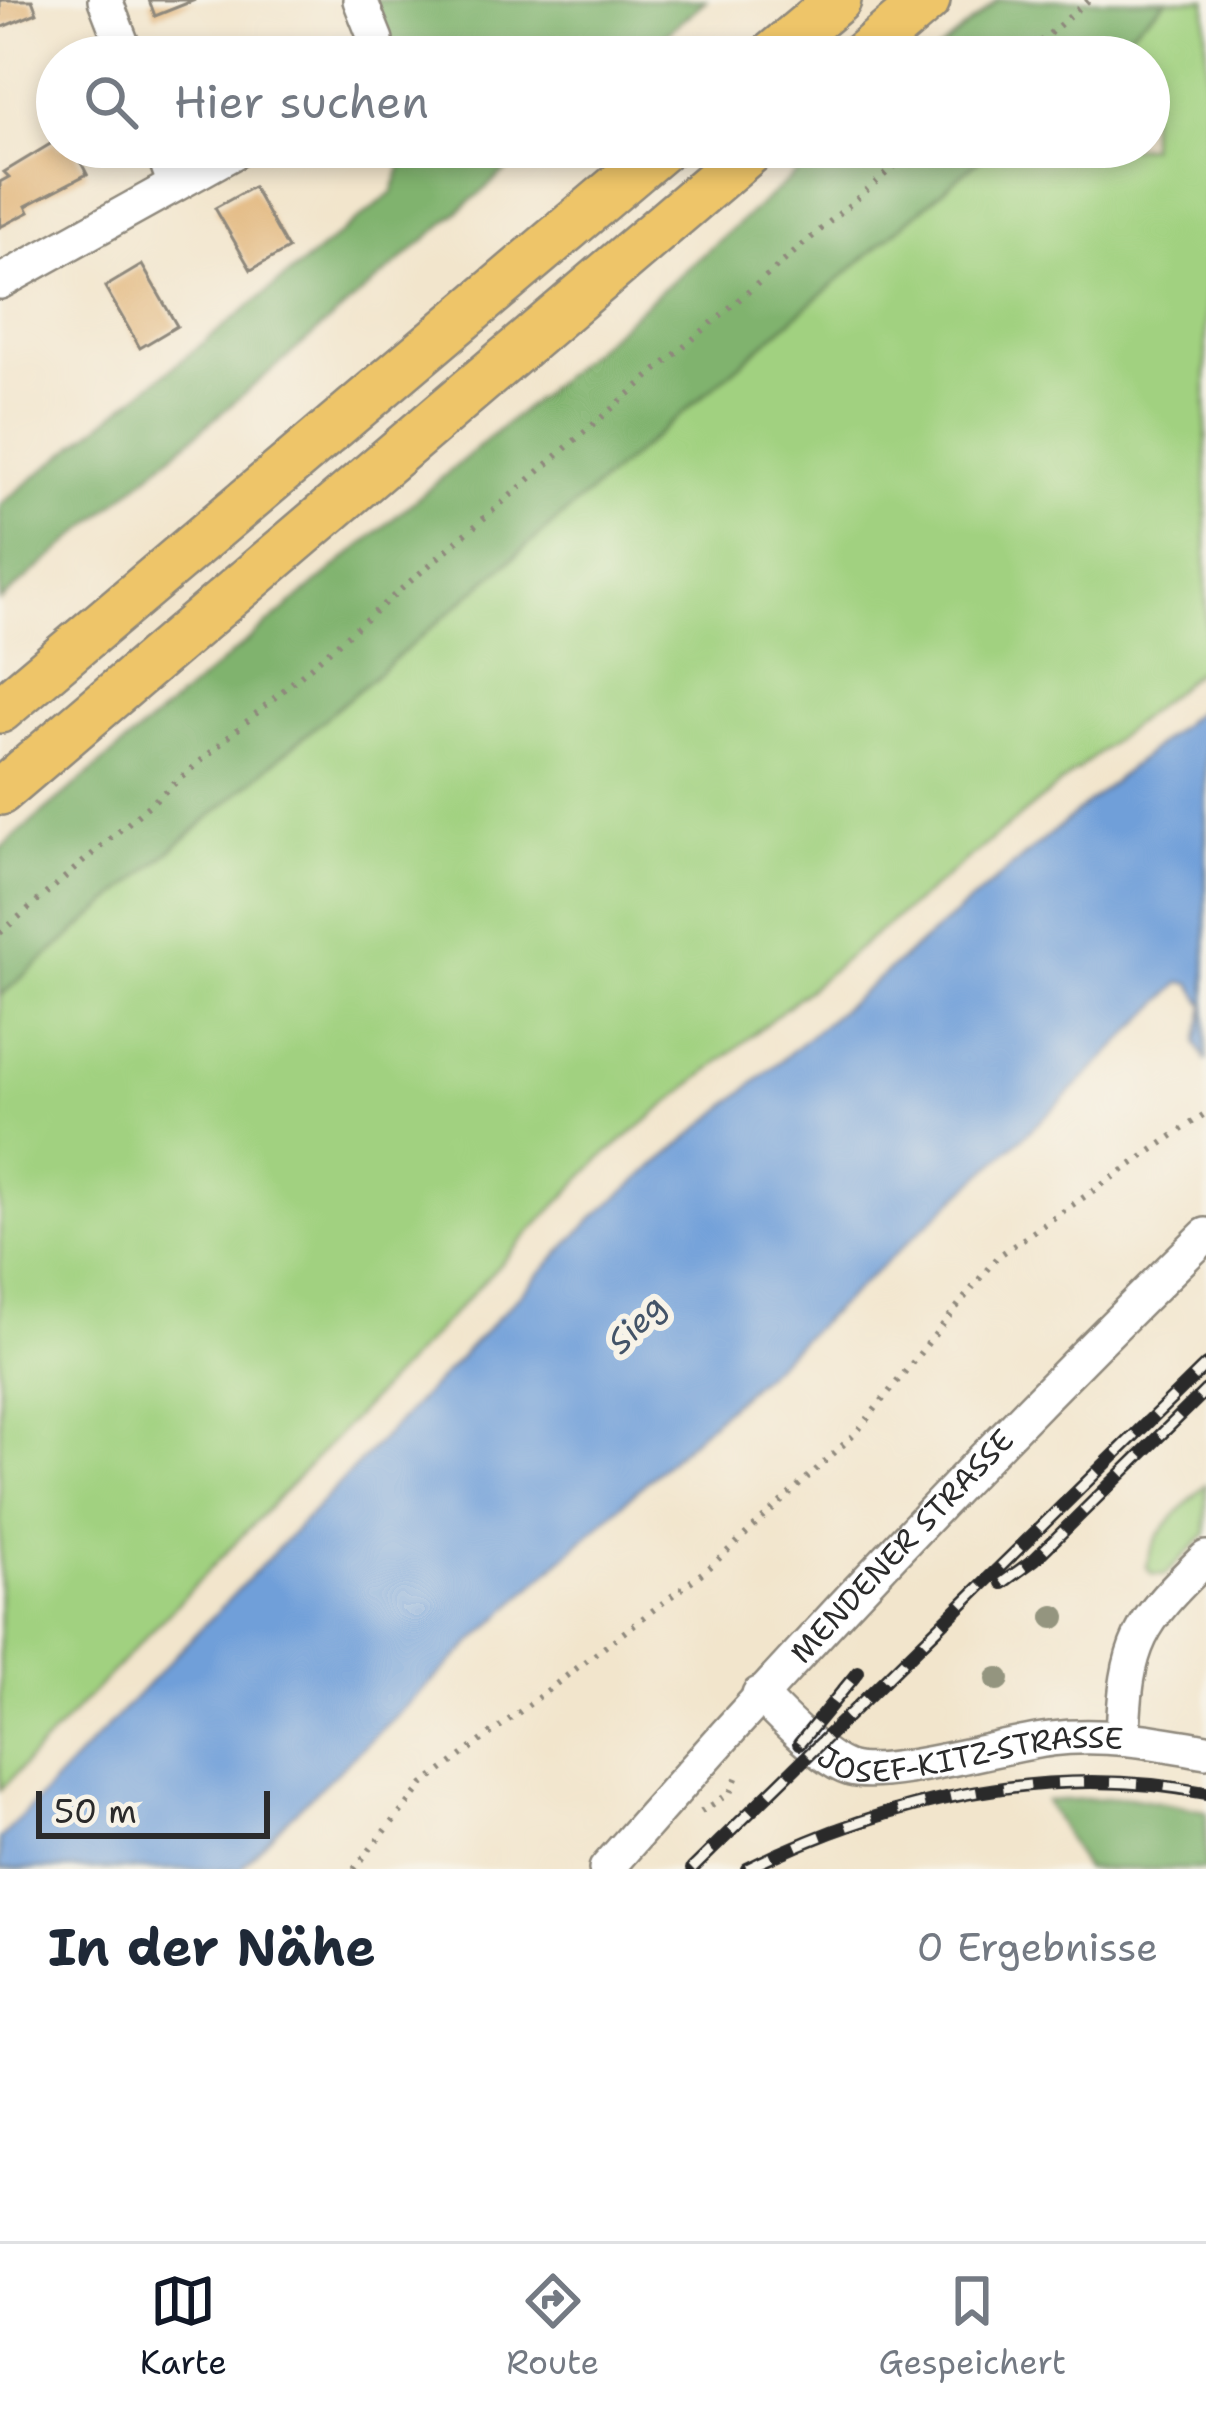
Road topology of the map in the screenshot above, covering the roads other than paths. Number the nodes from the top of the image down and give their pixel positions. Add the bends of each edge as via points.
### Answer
1 (105, 0) edge
2 (359, 0) edge
3 (838, 0) edge
4 (927, 0) edge
5 (119, 36) edge
6 (374, 36) edge
7 (795, 36) edge
8 (885, 36) edge
9 (169, 168) edge
10 (202, 168) edge
11 (639, 168) edge
12 (730, 168) edge
13 (174, 182) junction
14 (0, 281) edge
15 (0, 710) edge
16 (0, 792) edge
17 (1206, 1235) edge
18 (1206, 1558) edge
19 (759, 1694) junction
20 (1123, 1738) junction
21 (1206, 1751) edge
22 (606, 1869) edge

1 - 5 street
2 - 6 street
3 - 7 highway
4 - 8 highway
9 - 13 street
10 - 13 street
11 - 15 highway
12 - 16 highway
13 - 14 street
17 - 19 street, MENDENER STRASSE
18 - 20 street via 1143,1624 1127,1671
19 - 20 street, JOSEF-KITZ-STRASSE via 850,1769 1053,1738
19 - 22 street, MENDENER STRASSE
20 - 21 street, JOSEF-KITZ-STRASSE

